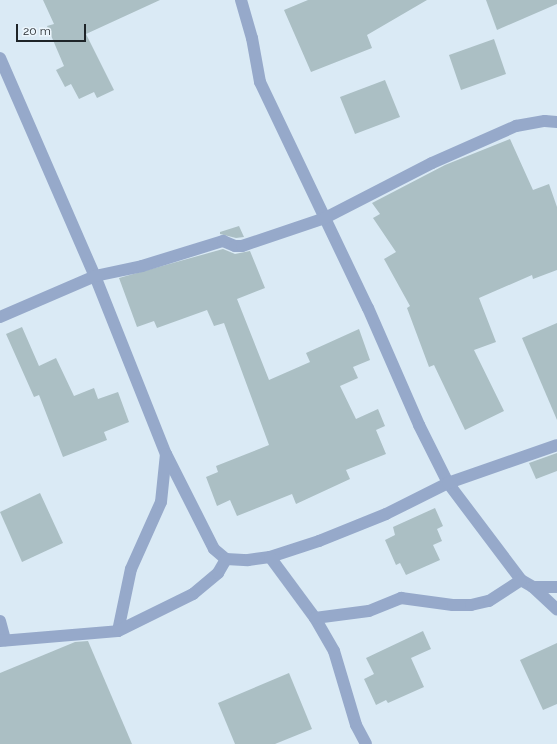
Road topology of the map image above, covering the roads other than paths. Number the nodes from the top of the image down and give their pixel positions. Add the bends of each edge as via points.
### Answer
1 (241, 0) edge
2 (0, 58) edge
3 (557, 122) edge
4 (325, 218) junction
5 (95, 276) junction
6 (0, 317) edge
7 (557, 445) edge
8 (166, 454) junction
9 (448, 483) junction
10 (270, 557) junction
11 (226, 559) junction
12 (521, 580) junction
13 (533, 587) junction
14 (557, 587) edge
15 (557, 609) edge
16 (315, 618) junction
17 (0, 621) edge
18 (118, 631) junction
19 (3, 641) edge
20 (366, 744) edge

1 - 4 street via 252,38 260,82
2 - 5 street
3 - 4 street via 545,121 516,126 432,163
4 - 5 street via 242,246 223,241 142,266
4 - 9 street
5 - 6 street
5 - 8 street
7 - 9 street
8 - 11 street via 214,549
8 - 18 street via 161,502 131,569
9 - 10 street via 386,514
9 - 12 street
10 - 11 street
10 - 16 street
11 - 18 street via 218,574 193,594
12 - 13 street
12 - 16 street via 489,601 471,605 401,598 369,611
13 - 14 street
13 - 15 street
16 - 20 street via 334,651 356,725
17 - 19 street
18 - 19 street

